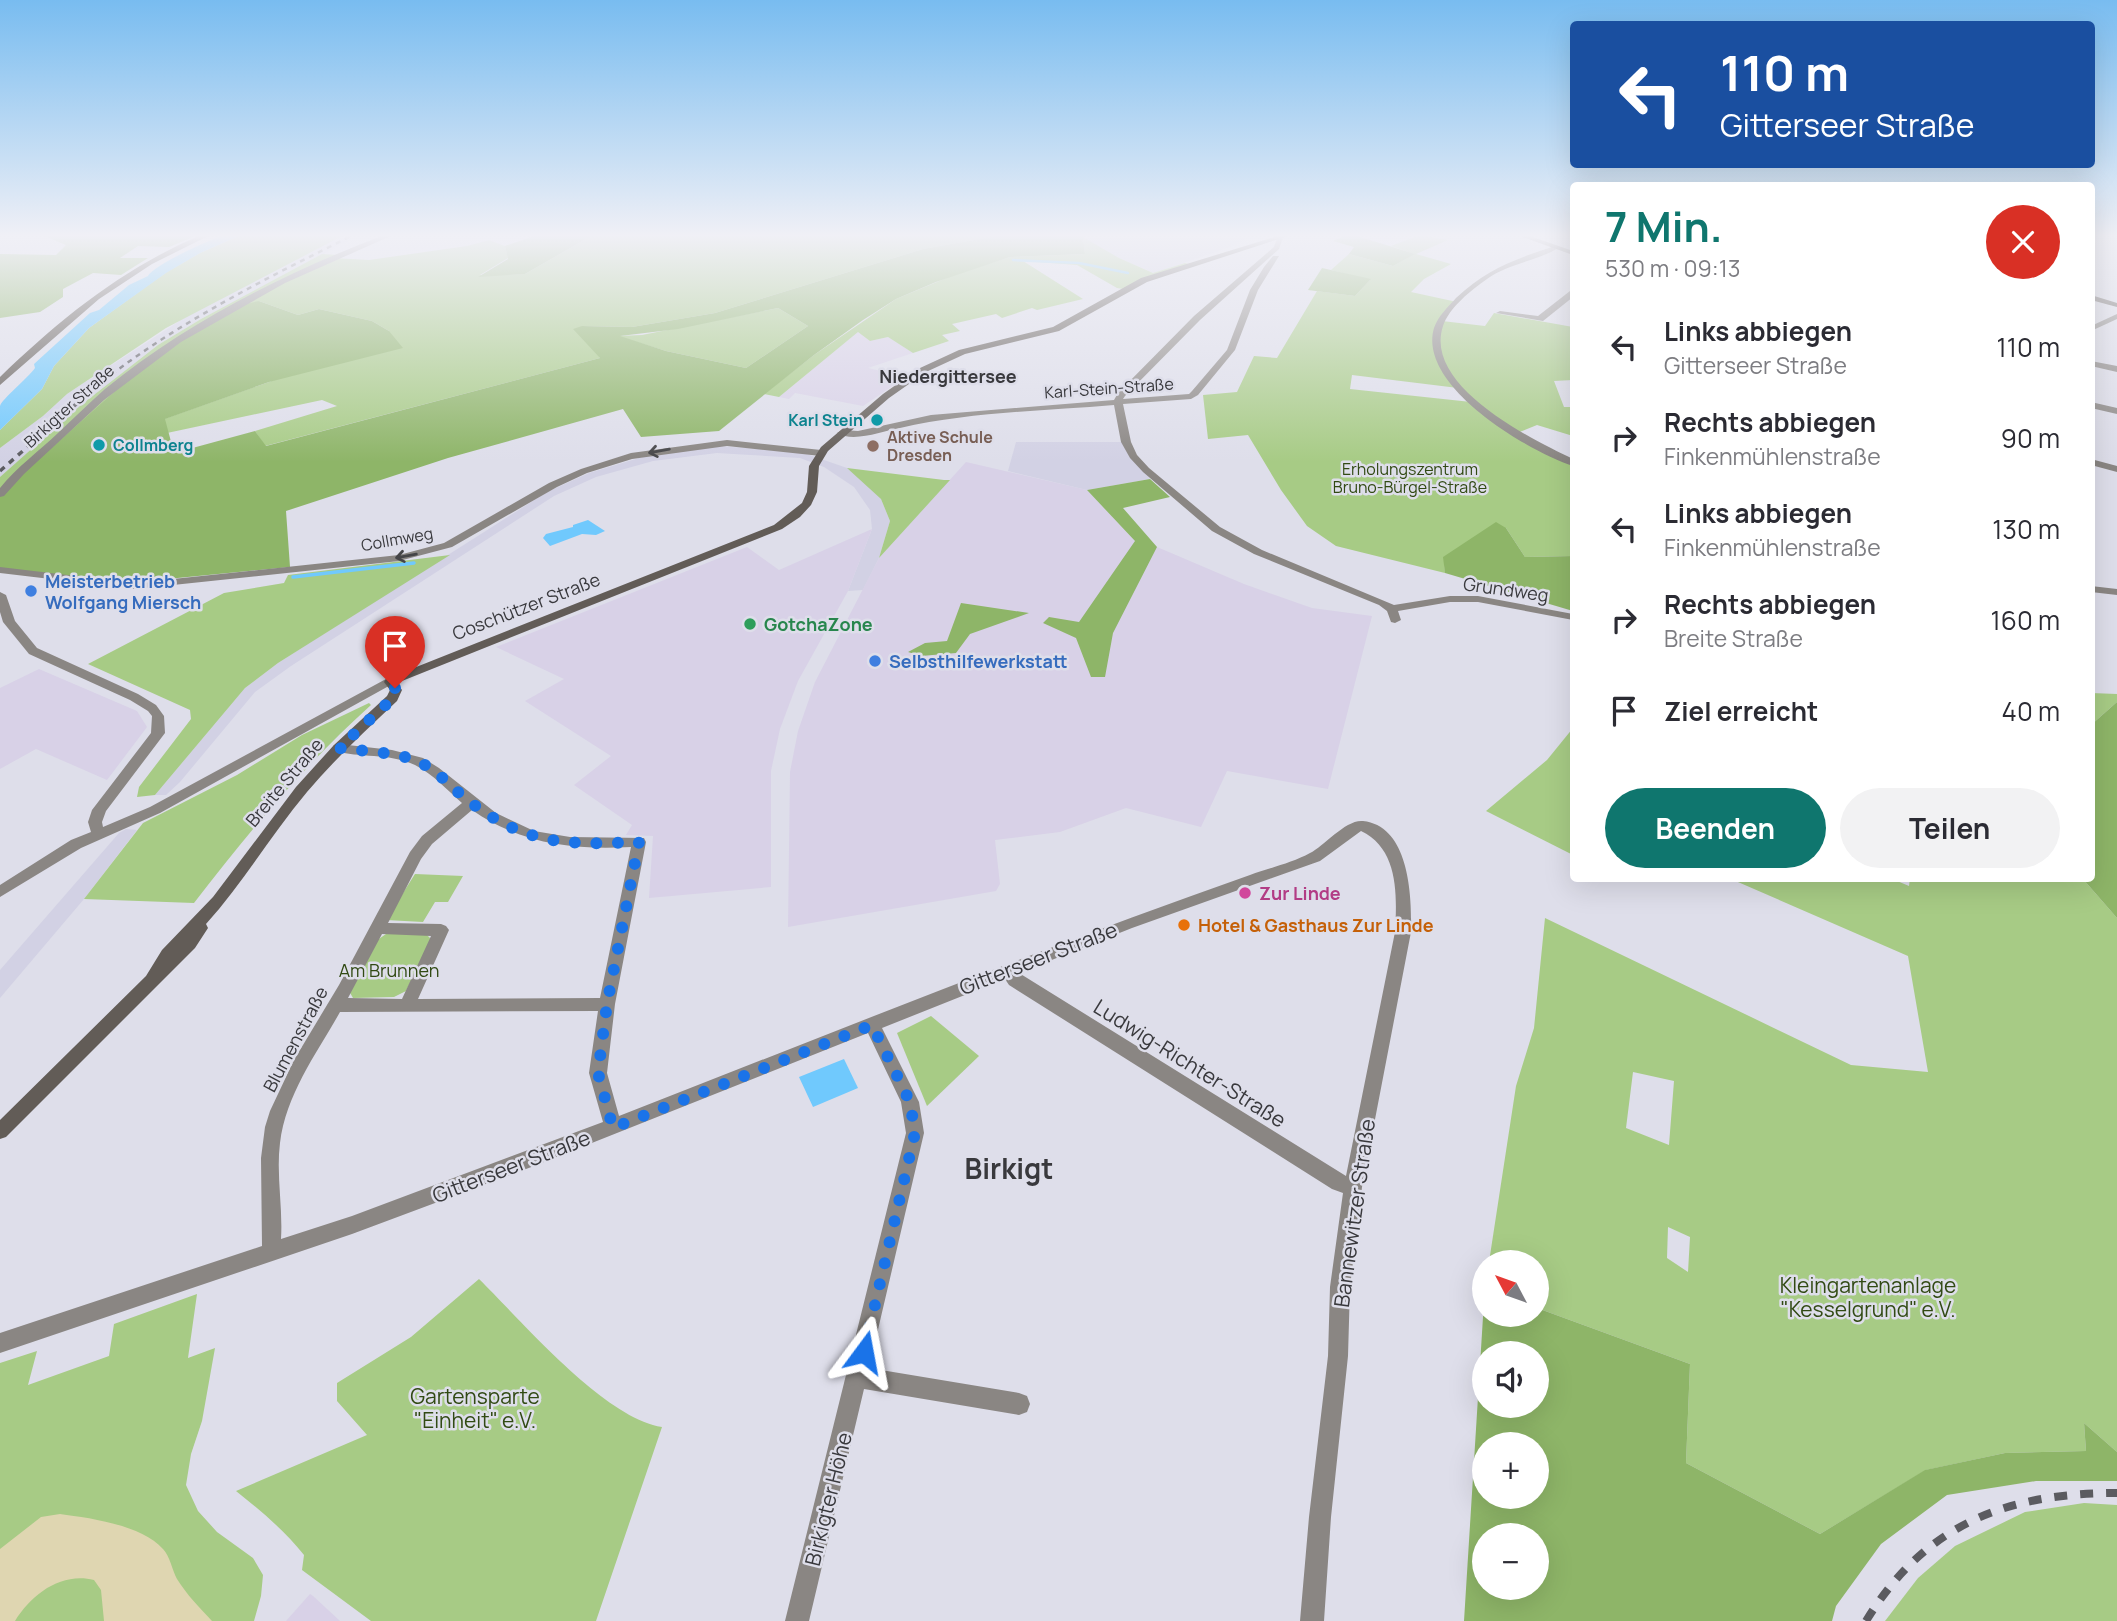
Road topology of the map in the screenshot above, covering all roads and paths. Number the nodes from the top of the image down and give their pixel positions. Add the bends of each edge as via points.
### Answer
1 (80, 311) edge
2 (231, 311) edge
3 (1090, 311) edge
4 (1206, 311) edge
5 (1245, 311) edge
6 (1447, 311) edge
7 (1551, 311) edge
8 (1500, 313) dead end
9 (2117, 316) edge
10 (2095, 322) edge
11 (2101, 324) junction
12 (2095, 327) edge
13 (2095, 364) edge
14 (2117, 369) edge
15 (0, 382) edge
16 (1118, 401) junction
17 (2095, 406) edge
18 (2117, 411) edge
19 (842, 433) junction
20 (819, 457) junction
21 (1570, 462) edge
22 (2095, 463) edge
23 (2117, 469) edge
24 (0, 494) edge
25 (0, 570) edge
26 (2095, 589) edge
27 (2117, 592) edge
28 (0, 595) edge
29 (1570, 616) edge
30 (390, 682) junction
31 (339, 748) junction
32 (471, 803) junction
33 (1361, 825) joint
34 (98, 833) junction
35 (0, 892) edge
36 (376, 928) junction
37 (1008, 970) junction
38 (607, 1004) junction
39 (336, 1005) junction
40 (407, 1005) junction
41 (872, 1025) junction
42 (613, 1128) junction
43 (0, 1130) edge
44 (1353, 1187) junction
45 (271, 1250) junction
46 (0, 1343) edge
47 (859, 1377) junction
48 (1019, 1404) dead end
49 (797, 1621) edge
50 (1312, 1621) edge

1 - 15 street
2 - 24 street, Birkigter Straße via 114,386
3 - 19 street via 1056,329 937,362
4 - 16 street
5 - 16 street, Karl-Stein-Straße via 1232,349 1196,393 1183,398
6 - 21 street via 1437,331 1437,350 1447,373 1493,417
7 - 8 street via 1540,319
9 - 11 street
10 - 11 street
11 - 12 street
13 - 14 street
16 - 19 street, Karl-Stein-Straße via 931,418 858,434
16 - 29 street, Grundweg via 1126,442 1146,470 1216,529 1266,555 1393,615 1450,599 1478,599
17 - 18 street
19 - 20 street
20 -> 25 street, Collmweg via 776,446 727,443 631,456 584,471 536,494 448,545 399,558 135,586
20 - 30 street, Coschützer Straße via 808,502 778,527
22 - 23 street
26 - 27 street
28 - 34 street via 9,622 33,652 134,698 158,716 158,733 99,810
30 - 31 street, Breite Straße via 396,690 393,698
30 - 34 street, Coschützer Straße via 165,804
31 - 32 street via 409,758 429,766
31 - 43 street, Breite Straße via 301,790 186,949 67,1070
32 - 36 street, Blumenstraße via 427,840
32 - 38 street via 515,830 551,842 639,842
33 - 37 street, Gitterseer Straße via 1315,857
33 - 44 street, Bannewitzer Straße via 1380,833 1387,842 1401,876 1405,904 1399,962
34 - 35 street, Coschützer Straße
36 - 39 street, Blumenstraße
36 - 40 street via 441,930
37 - 41 street, Gitterseer Straße
37 - 44 street, Ludwig-Richter-Straße via 1015,981 1339,1183
38 - 40 street
38 - 42 street via 598,1073
39 - 40 street
39 - 45 street, Blumenstraße via 287,1089 274,1129 269,1169
41 - 42 street, Gitterseer Straße
41 - 47 street, Birkigter Höhe via 910,1102 915,1133
42 - 45 street, Gitterseer Straße
44 - 50 street, Bannewitzer Straße via 1340,1287 1336,1377
45 - 46 street, Gitterseer Straße
47 - 48 street
47 - 49 street, Birkigter Höhe

